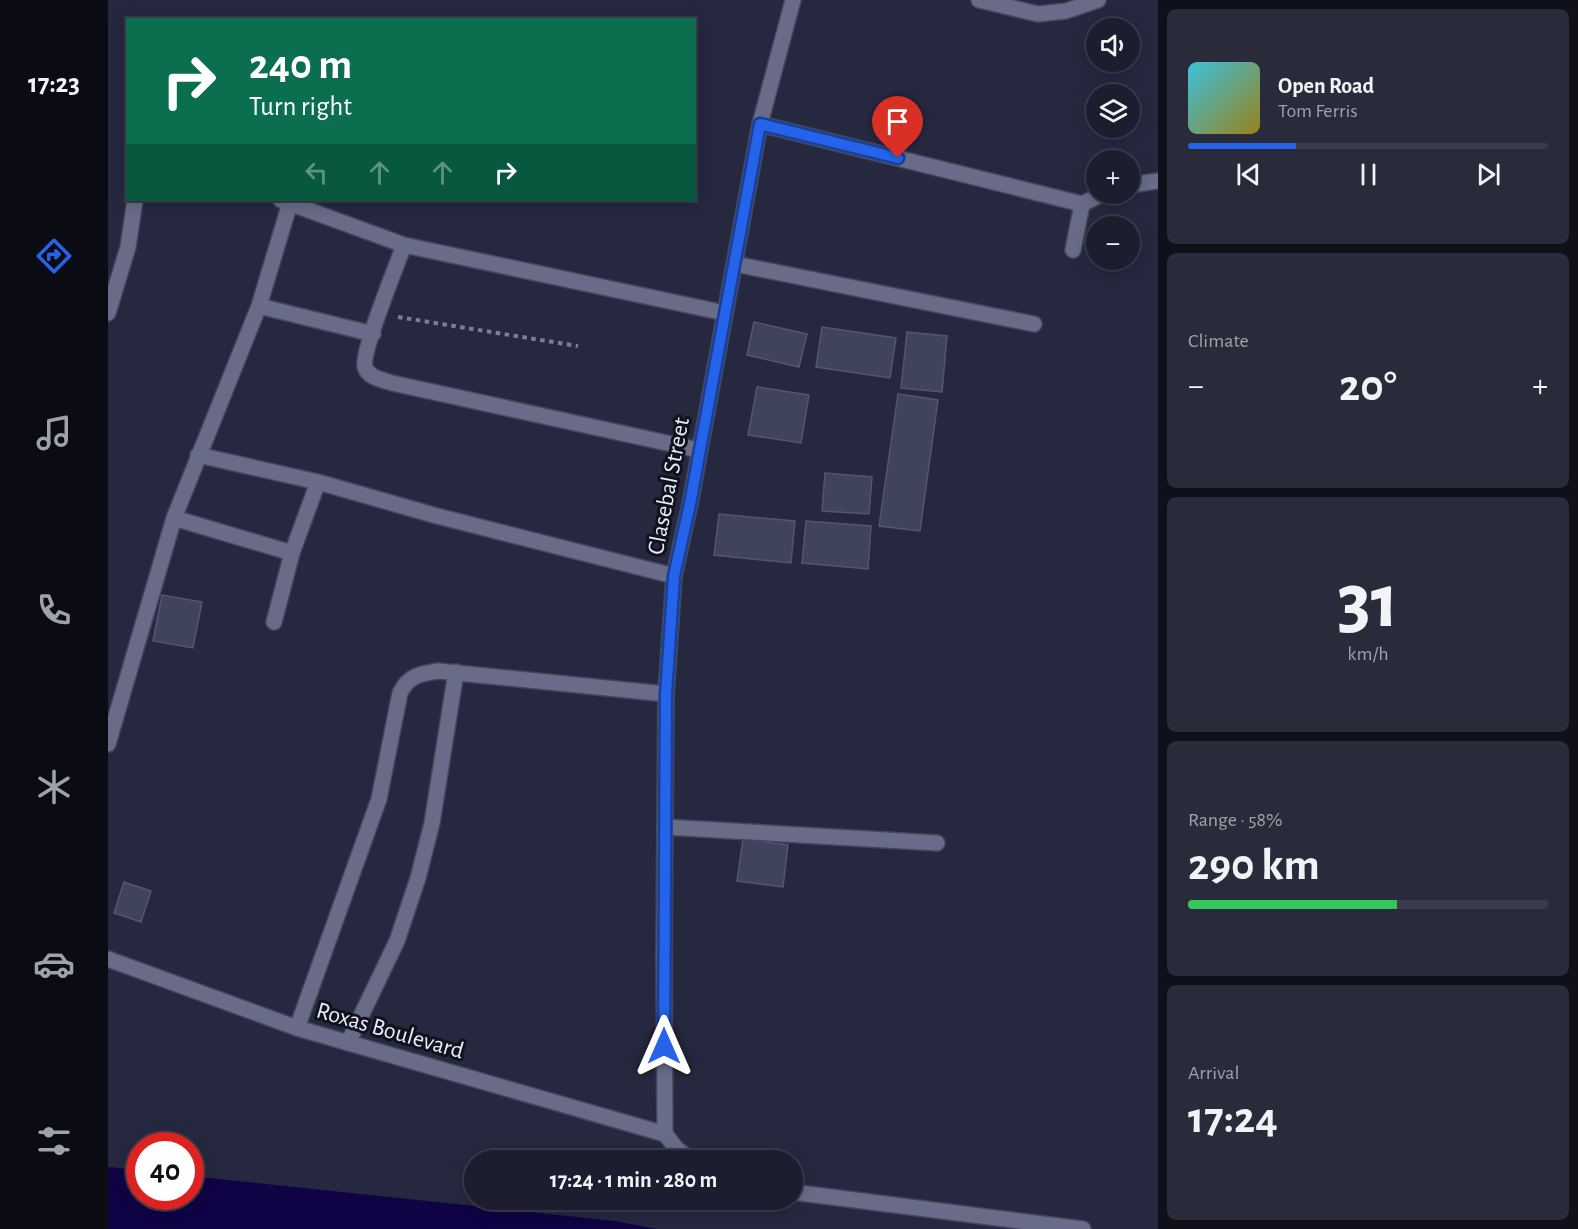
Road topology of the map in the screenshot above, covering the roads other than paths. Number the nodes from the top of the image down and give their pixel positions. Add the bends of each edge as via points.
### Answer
1 (793, 0) edge
2 (979, 0) edge
3 (1098, 0) edge
4 (760, 124) junction
5 (1158, 181) edge
6 (1140, 184) edge
7 (135, 201) edge
8 (285, 202) edge
9 (1086, 202) edge
10 (1082, 204) junction
11 (404, 245) junction
12 (1072, 250) dead end
13 (735, 264) junction
14 (259, 306) junction
15 (108, 313) edge
16 (725, 313) junction
17 (1034, 324) dead end
18 (373, 334) junction
19 (699, 450) junction
20 (198, 455) junction
21 (318, 482) junction
22 (174, 518) junction
23 (292, 553) junction
24 (674, 576) junction
25 (274, 622) dead end
26 (456, 672) junction
27 (666, 694) junction
28 (108, 744) edge
29 (665, 827) junction
30 (937, 843) dead end
31 (108, 958) edge
32 (297, 1028) junction
33 (348, 1043) junction
34 (665, 1134) junction
35 (678, 1150) edge
36 (803, 1193) edge
37 (1083, 1229) edge

1 - 4 street, Clasebal Street
2 - 3 street via 1038,14 1066,11
4 - 10 street
4 - 13 street, Clasebal Street
5 - 6 street
7 - 15 street via 128,247
8 - 11 street
8 - 14 street
9 - 10 street
10 - 12 street
11 - 16 street
11 - 18 street
13 - 16 street, Clasebal Street
13 - 17 street
14 - 18 street
14 - 20 street
16 - 19 street, Clasebal Street
18 - 19 street via 365,361 374,377
19 - 24 street, Clasebal Street
20 - 21 street
20 - 22 street
21 - 23 street
21 - 24 street
22 - 23 street
22 - 28 street
23 - 25 street
24 - 27 street, Clasebal Street
26 - 27 street
26 - 32 street via 438,670 415,675 400,693 379,799
26 - 33 street via 432,823 418,878 397,941
27 - 29 street, Clasebal Street
29 - 30 street
29 - 34 street, Clasebal Street
31 - 32 street, Roxas Boulevard
32 - 33 street, Roxas Boulevard
33 - 34 street, Roxas Boulevard
34 - 35 street
36 - 37 street

